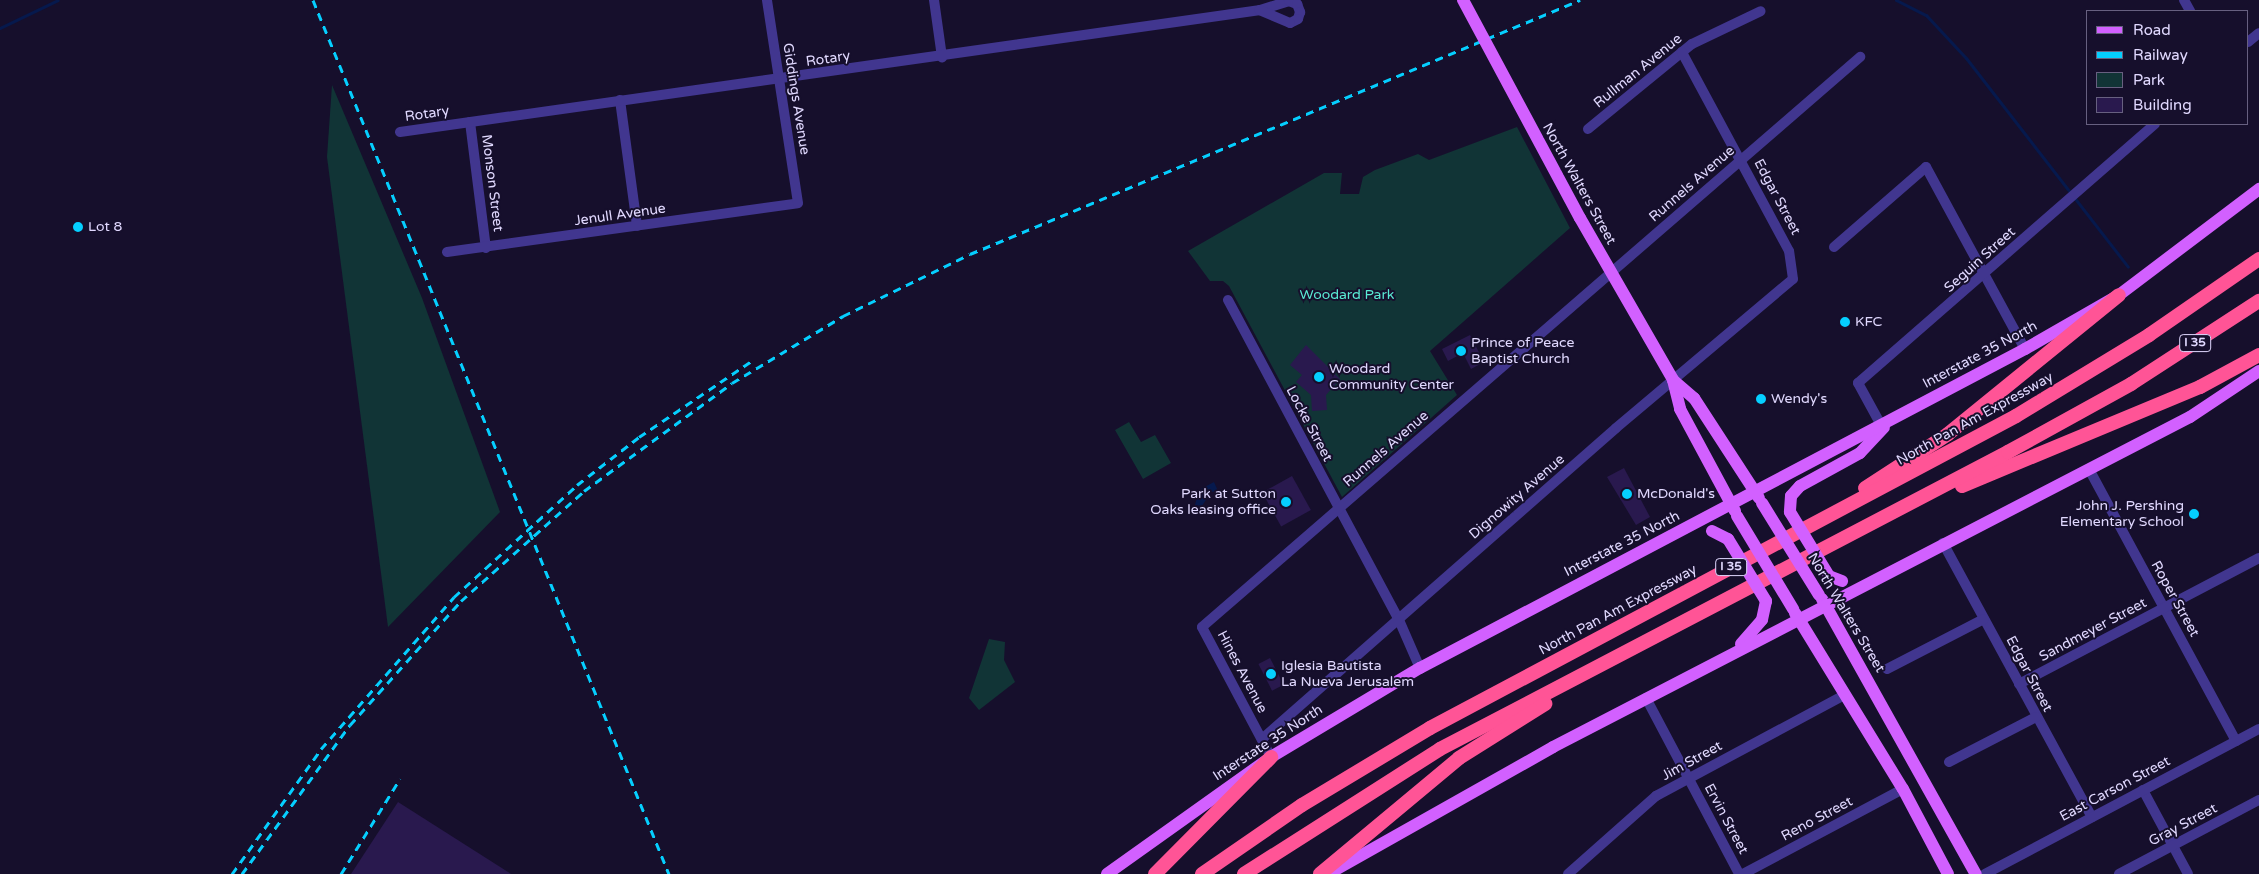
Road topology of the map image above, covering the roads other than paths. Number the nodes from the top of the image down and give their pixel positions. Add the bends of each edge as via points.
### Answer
1 (767, 0) edge
2 (934, 0) edge
3 (1462, 0) edge
4 (1260, 10) dead end
5 (1762, 11) dead end
6 (2259, 33) edge
7 (2249, 41) edge
8 (1682, 52) junction
9 (1860, 56) dead end
10 (942, 57) junction
11 (778, 80) junction
12 (620, 100) junction
13 (470, 122) junction
14 (2154, 125) edge
15 (1588, 129) dead end
16 (400, 132) dead end
17 (1741, 159) junction
18 (2259, 189) edge
19 (798, 203) joint
20 (637, 226) junction
21 (1834, 247) dead end
22 (486, 248) junction
23 (447, 252) dead end
24 (2259, 259) edge
25 (1986, 272) junction
26 (1611, 274) junction
27 (1793, 279) joint
28 (2119, 295) junction
29 (1228, 300) dead end
30 (2259, 301) edge
31 (2025, 349) junction
32 (2259, 355) edge
33 (2259, 371) edge
34 (1672, 380) junction
35 (1886, 422) junction
36 (2090, 471) junction
37 (1756, 491) junction
38 (1731, 504) junction
39 (1340, 508) junction
40 (1811, 525) junction
41 (1679, 532) junction
42 (1944, 543) junction
43 (1820, 549) junction
44 (2259, 558) edge
45 (1896, 568) junction
46 (1822, 600) junction
47 (2164, 608) junction
48 (1796, 614) junction
49 (1984, 619) junction
50 (1399, 620) junction
51 (1202, 627) joint
52 (1640, 646) junction
53 (1734, 651) junction
54 (1420, 668) junction
55 (1887, 669) dead end
56 (2019, 684) junction
57 (1844, 694) junction
58 (1646, 698) junction
59 (2036, 716) junction
60 (2259, 728) edge
61 (1262, 739) junction
62 (2236, 740) junction
63 (1271, 757) junction
64 (1949, 762) dead end
65 (1689, 778) junction
66 (1903, 789) junction
67 (2143, 790) junction
68 (2259, 800) edge
69 (2092, 818) junction
70 (2173, 846) junction
71 (1107, 874) edge
72 (1155, 874) edge
73 (1202, 874) edge
74 (1244, 874) edge
75 (1328, 874) edge
76 (1568, 874) edge
77 (1739, 874) edge
78 (1743, 874) edge
79 (1948, 874) edge
80 (1976, 874) edge
81 (1985, 874) edge
82 (2119, 874) edge
83 (2188, 874) edge

1 - 11 street, Giddings Avenue
2 - 10 street
3 - 26 main road, North Walters Street, bridge
4 - 10 street, Rotary
5 - 8 street, Rullman Avenue
6 - 7 street
8 - 15 street, Rullman Avenue
8 - 17 street, Edgar Street
9 - 17 street, Runnels Avenue
10 - 11 street, Rotary
11 - 12 street, Rotary
11 - 19 street, Giddings Avenue
12 - 13 street, Rotary
12 - 20 street
13 - 16 street, Rotary
13 - 22 street, Monson Street
14 - 25 street, Seguin Street
17 - 26 street, Runnels Avenue
17 - 27 street, Edgar Street via 1790,251
18 - 28 main road, Interstate 35 North
19 - 20 street, Jenull Avenue
20 - 22 street, Jenull Avenue
21 - 25 street via 1926,167
22 - 23 street, Jenull Avenue
24 - 40 highway, North Pan Am Expressway / I 35 via 2070,385
25 - 31 street
25 - 35 street, Seguin Street via 1858,383
26 - 34 main road, North Walters Street
26 - 39 street, Runnels Avenue
27 - 34 street, Dignowity Avenue
28 - 31 main road, Interstate 35 North
28 - 40 highway via 1948,434
29 - 39 street, Locke Street
30 - 43 highway, I 35 via 2131,384
31 - 35 main road, Interstate 35 North
32 - 43 highway via 2200,387 1990,473
33 - 36 main road via 2197,414
34 - 37 main road, North Walters Street via 1694,398
34 - 38 main road, North Walters Street via 1680,408
34 - 50 street, Dignowity Avenue
35 - 37 main road, Interstate 35 North
35 - 45 main road, bridge via 1860,453 1800,486 1791,496 1790,512 1829,576 1842,581
36 - 42 main road
36 - 47 street, Roper Street
37 - 38 main road, Interstate 35 North
37 - 46 main road, North Walters Street, bridge
38 - 41 main road, Interstate 35 North
38 - 48 main road, North Walters Street, bridge
39 - 50 street, Locke Street
39 - 51 street, Runnels Avenue
40 - 73 highway, North Pan Am Expressway / I 35 via 1430,728 1302,805
41 - 53 main road, bridge via 1712,531 1728,539 1766,601 1762,620
41 - 54 main road, Interstate 35 North
42 - 45 main road
42 - 49 street, Edgar Street
43 - 52 highway, I 35
44 - 47 street, Sandmeyer Street
45 - 46 main road
46 - 48 main road
46 - 80 main road, North Walters Street
47 - 56 street, Sandmeyer Street
47 - 62 street, Roper Street
48 - 53 main road
48 - 57 main road, North Walters Street
49 - 55 street
49 - 56 street, Edgar Street
50 - 54 street, Locke Street
50 - 61 street, Dignowity Avenue
51 - 61 street, Hines Avenue
52 - 74 highway, I 35 via 1440,749
52 - 75 highway via 1459,758
53 - 58 main road
54 - 63 main road, Interstate 35 North
56 - 59 street, Edgar Street
57 - 65 street, Jim Street
57 - 66 main road, North Walters Street
58 - 65 street, Ervin Street
58 - 75 main road
59 - 64 street
59 - 69 street, Edgar Street
60 - 62 street, East Carson Street
61 - 63 street, Hines Avenue
62 - 67 street, East Carson Street
63 - 71 main road, Interstate 35 North
63 - 72 highway
65 - 76 street, Jim Street via 1656,796
65 - 77 street, Ervin Street
66 - 78 street, Reno Street
66 - 79 main road, North Walters Street
67 - 69 street, East Carson Street
67 - 70 street
68 - 70 street, Gray Street
69 - 81 street, East Carson Street
70 - 82 street, Gray Street
70 - 83 street

